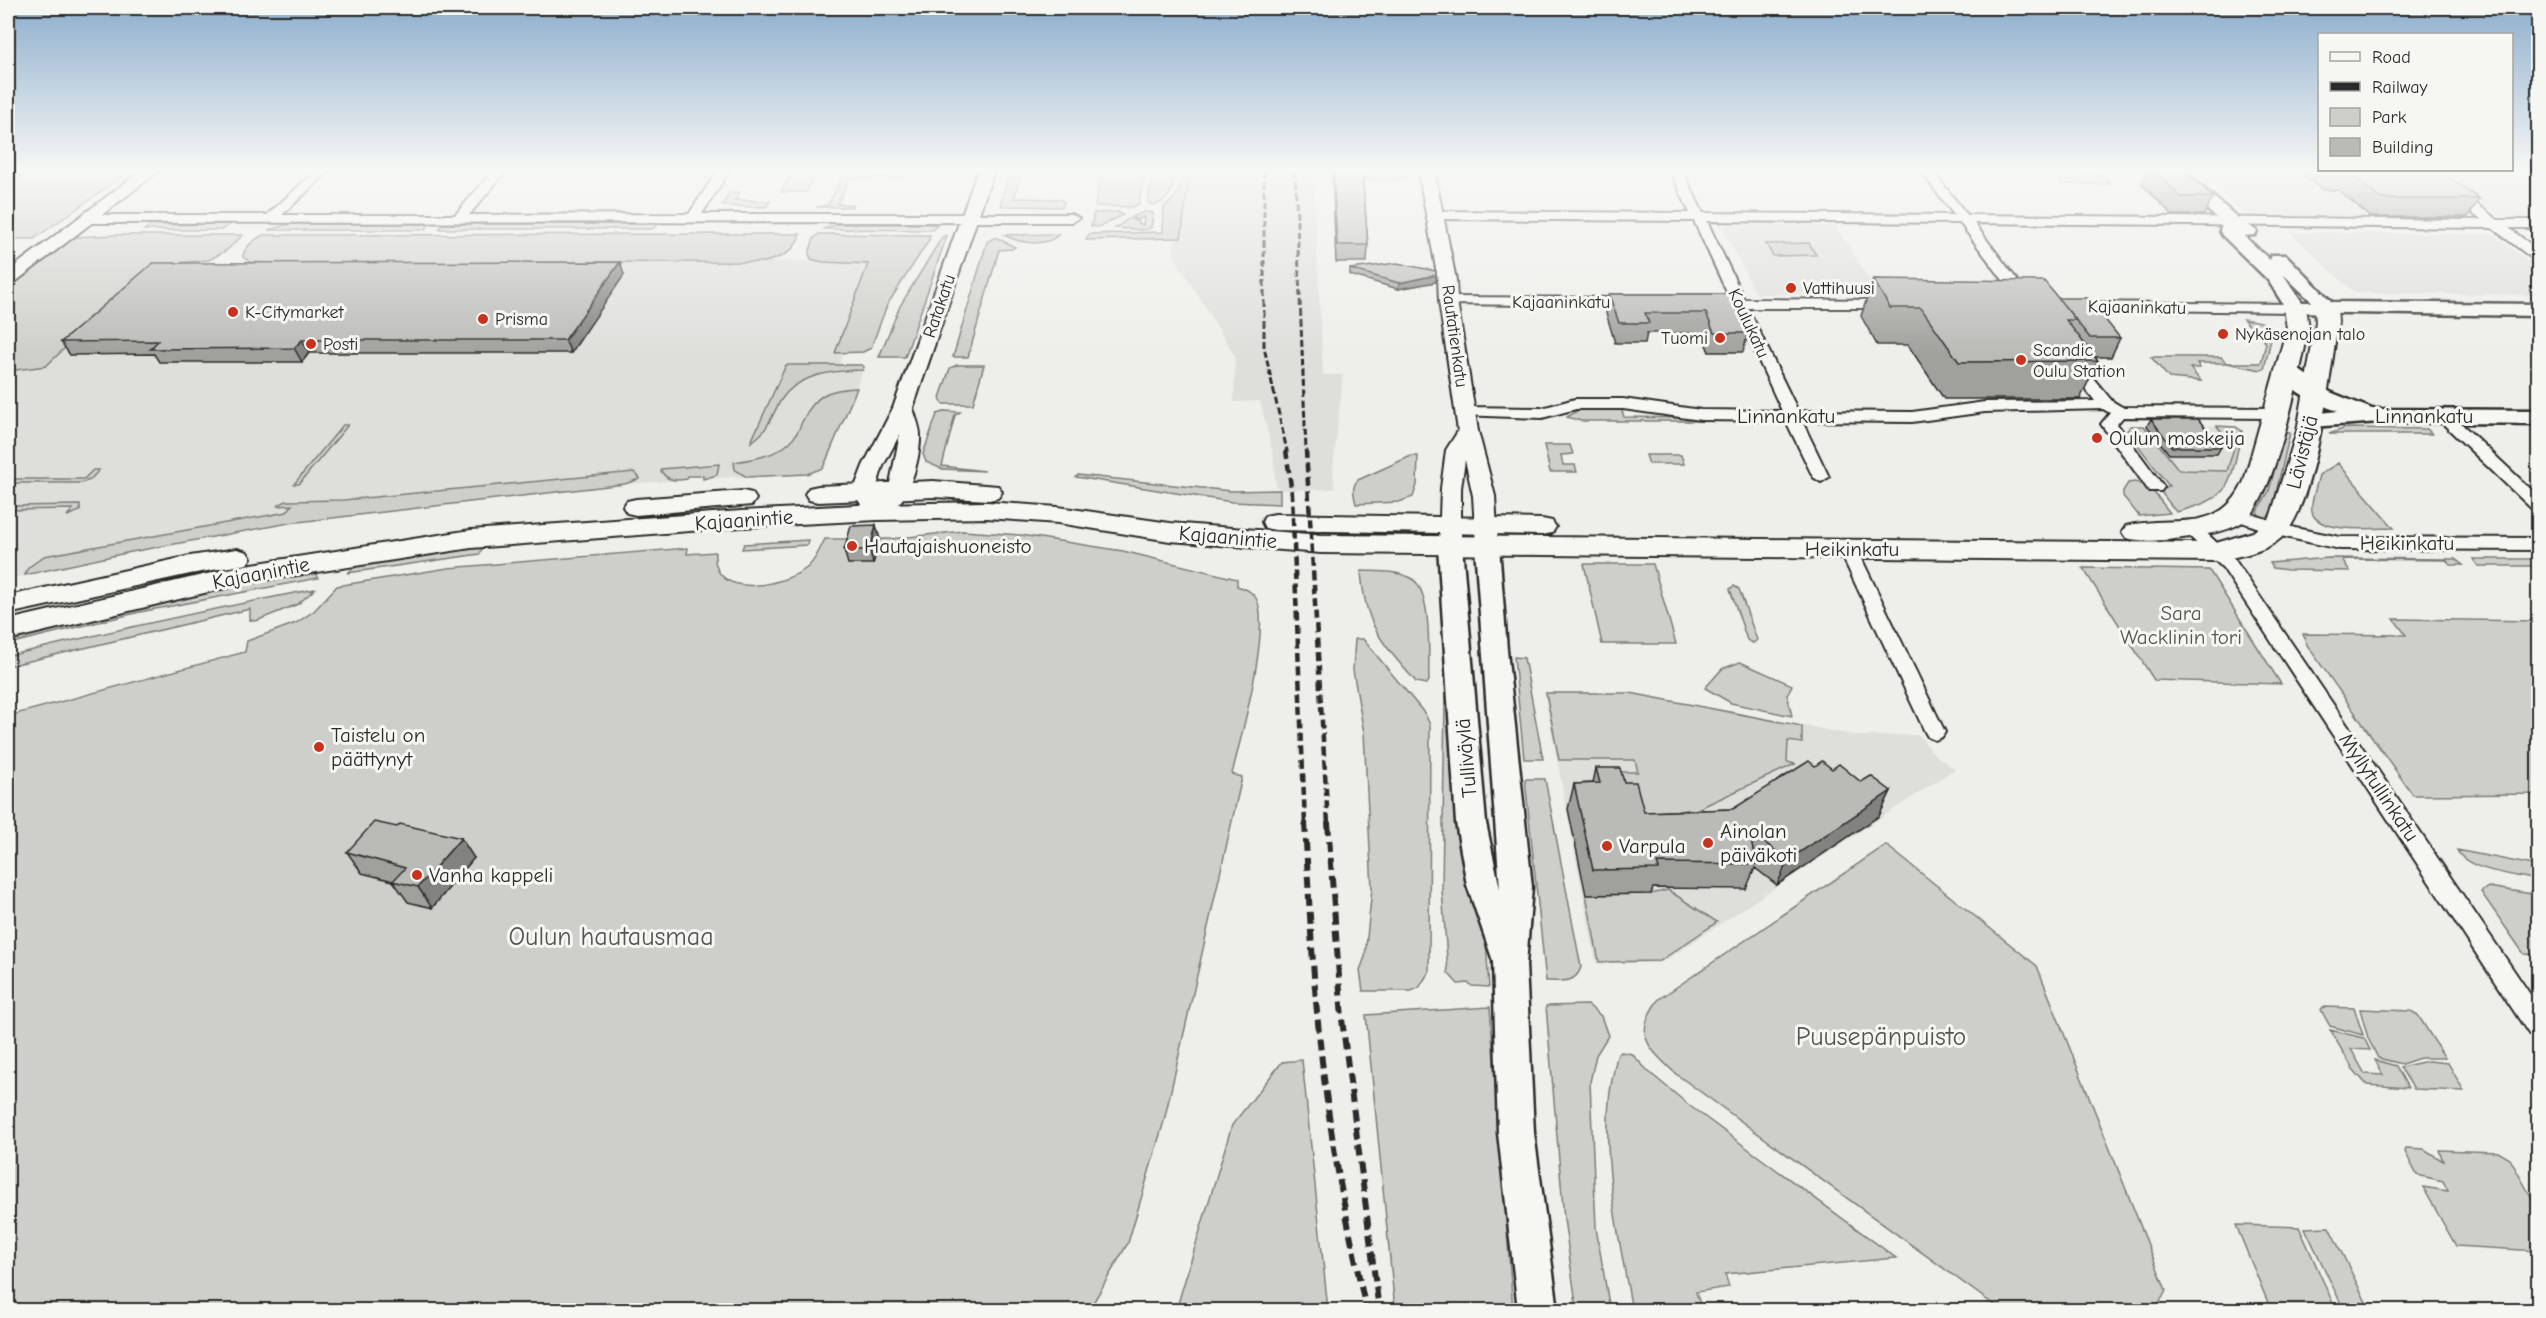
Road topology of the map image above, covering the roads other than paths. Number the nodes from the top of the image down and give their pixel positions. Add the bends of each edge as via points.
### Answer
1 (71, 232) edge
2 (965, 232) edge
3 (1439, 232) edge
4 (1705, 232) edge
5 (1974, 232) edge
6 (2230, 232) edge
7 (2250, 232) edge
8 (2505, 232) edge
9 (2538, 256) edge
10 (8, 279) edge
11 (1448, 301) junction
12 (1650, 303) edge
13 (1692, 303) edge
14 (1740, 303) junction
15 (1903, 304) edge
16 (2006, 306) edge
17 (2058, 306) edge
18 (2295, 308) junction
19 (2326, 308) junction
20 (2538, 310) edge
21 (2063, 350) edge
22 (2288, 371) junction
23 (2316, 395) junction
24 (903, 408) junction
25 (2113, 408) junction
26 (2276, 413) junction
27 (1792, 415) junction
28 (2380, 415) junction
29 (2444, 416) junction
30 (2538, 417) edge
31 (2311, 420) junction
32 (1467, 422) junction
33 (1821, 477) dead end
34 (2155, 488) dead end
35 (899, 490) junction
36 (871, 502) junction
37 (2538, 504) edge
38 (2236, 514) junction
39 (2192, 529) junction
40 (2277, 529) junction
41 (1450, 535) junction
42 (1487, 536) junction
43 (2538, 544) edge
44 (1848, 549) junction
45 (2216, 552) junction
46 (8, 605) edge
47 (8, 630) edge
48 (1935, 732) dead end
49 (1509, 965) junction
50 (2538, 1026) edge
51 (1538, 1311) edge

1 - 10 street
2 - 24 street, Ratakatu
3 - 11 street, Rautatienkatu
4 - 14 street, Koulukatu
5 - 16 street via 2035,309
6 - 18 main road via 2282,284
7 - 19 main road
8 - 9 street
11 - 12 street, Kajaaninkatu
11 - 32 street, Rautatienkatu
13 - 14 street
14 - 15 street
14 - 27 street, Koulukatu
17 - 18 street, Kajaaninkatu
18 - 19 main road, Kajaaninkatu
18 - 22 main road, Lävistäjä via 2298,328
19 - 20 main road, Kajaaninkatu
19 - 23 main road, Lävistäjä
21 - 25 street
22 - 23 main road
22 - 26 main road, Lävistäjä
23 - 28 main road via 2349,409
23 - 31 main road, Lävistäjä
24 - 35 street via 910,435
24 - 36 street, Ratakatu via 873,466
25 - 26 street, Linnankatu
25 - 27 street, Linnankatu via 1984,407 1912,417
25 - 34 street via 2109,424
26 - 38 main road, Lävistäjä via 2257,481 2249,500
27 - 32 street, Linnankatu via 1701,415 1623,404 1575,404 1542,413
27 - 33 street, Koulukatu
28 - 29 main road, Linnankatu
28 - 31 main road, Linnankatu
29 - 30 main road, Linnankatu
29 - 37 street
31 - 40 main road, Lävistäjä via 2289,501
32 - 41 street via 1456,450
32 - 42 street, Rautatienkatu via 1484,496
35 - 36 main road, Kajaanintie
35 - 41 main road, Kajaanintie via 1000,492 1234,520
36 - 41 main road, Kajaanintie via 1058,515 1170,532 1321,544
36 - 46 main road, Kajaanintie via 662,504 520,517 190,565
36 - 47 main road, Kajaanintie via 753,519 471,539 246,574
38 - 39 main road
38 - 40 street, Heikinkatu
39 - 42 main road, Heikinkatu
39 - 45 street, Myllytullinkatu
40 - 43 street, Heikinkatu via 2340,543
40 - 45 main road via 2251,544
41 - 42 main road, Kajaanintie
41 - 49 main road, Tulliväylä via 1471,824 1483,885
42 - 44 main road, Heikinkatu
42 - 49 main road, Tulliväylä via 1516,887
44 - 45 main road, Heikinkatu
44 - 48 street
45 - 50 street, Myllytullinkatu via 2229,564
49 - 51 main road, Tulliväylä via 1516,1133

